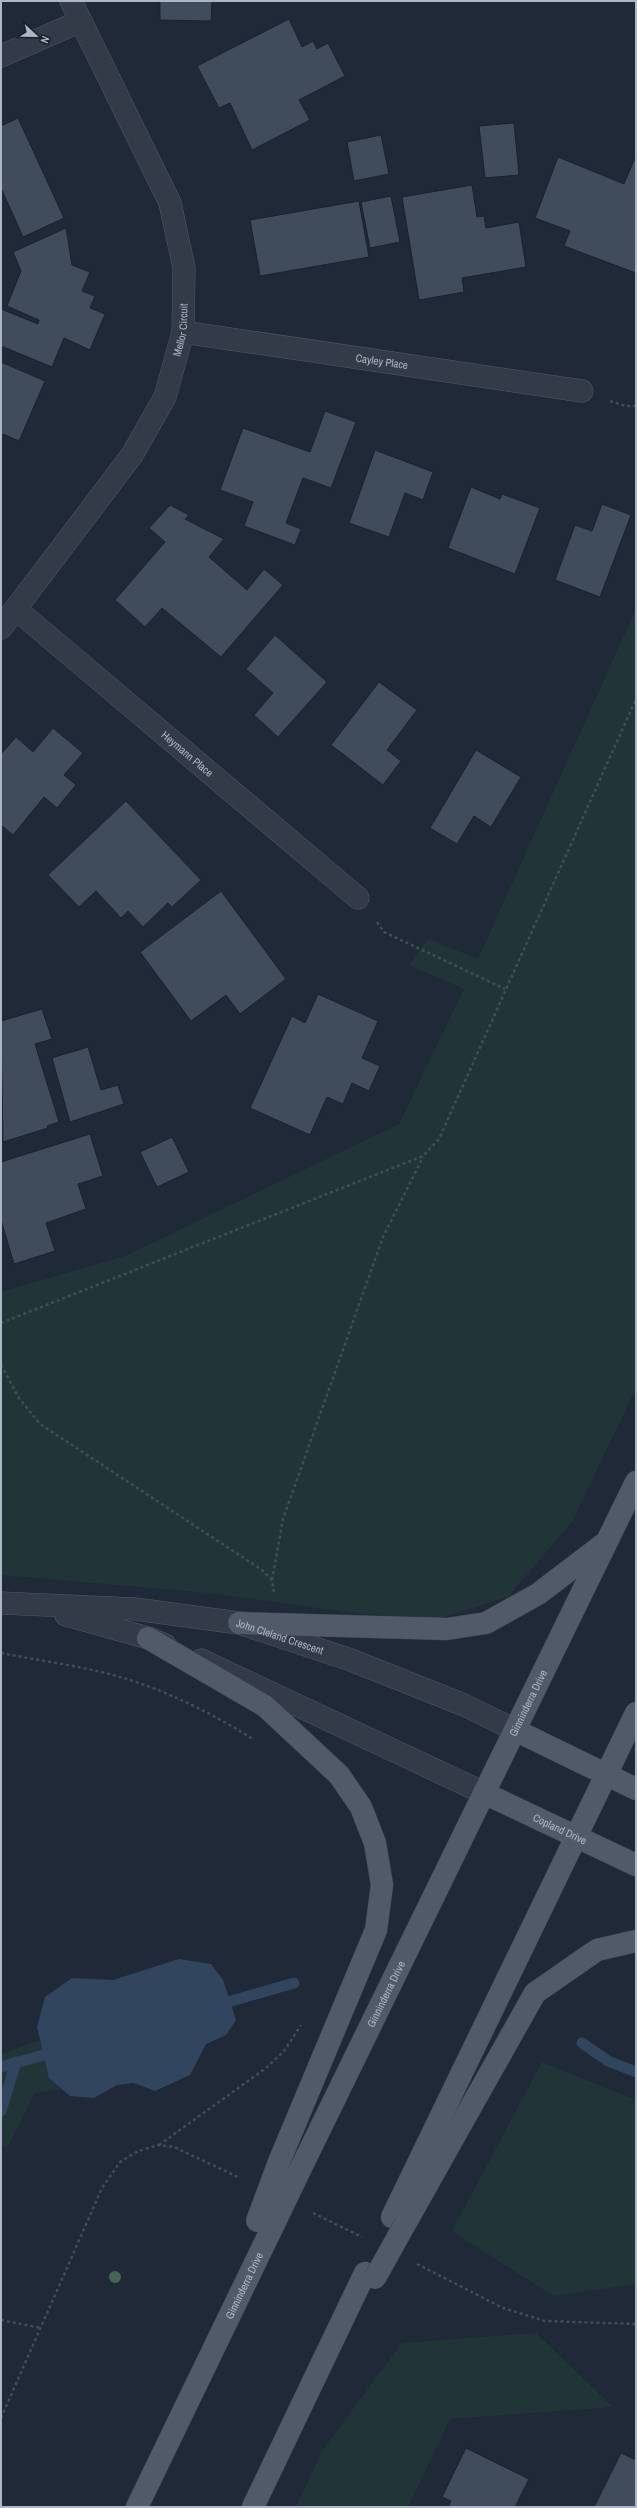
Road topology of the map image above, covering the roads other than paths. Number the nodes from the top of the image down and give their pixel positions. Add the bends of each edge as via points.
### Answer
1 (71, 1) edge
2 (81, 20) junction
3 (1, 56) edge
4 (183, 332) junction
5 (582, 391) dead end
6 (17, 610) junction
7 (1, 628) edge
8 (358, 898) road end
9 (636, 1482) edge
10 (607, 1541) junction
11 (1, 1603) edge
12 (28, 1605) junction
13 (240, 1623) junction
14 (148, 1638) junction
15 (636, 1713) edge
16 (515, 1730) junction
17 (607, 1774) junction
18 (636, 1789) edge
19 (484, 1793) junction
20 (576, 1837) junction
21 (636, 1865) edge
22 (636, 1941) edge
23 (399, 2220) junction
24 (265, 2225) junction
25 (137, 2507) edge
26 (254, 2507) edge

1 - 2 street, Mellor Circuit
2 - 3 street
2 - 4 street, Mellor Circuit via 170,203 184,268
4 - 5 street, Cayley Place
4 - 6 street, Mellor Circuit via 165,397 132,455
6 - 7 street, Mellor Circuit
6 - 8 street, Heymann Place
9 - 10 main road, Ginninderra Drive
10 - 13 main road via 538,1594 486,1623 447,1629
10 - 16 main road, Ginninderra Drive
11 - 12 street, John Cleland Crescent
12 - 13 street, John Cleland Crescent via 136,1609
12 - 14 street, John Cleland Crescent
13 - 16 street, John Cleland Crescent via 351,1660 464,1705
14 - 19 street, John Cleland Crescent via 252,1682
14 - 24 main road, bridge via 265,1706 339,1774 361,1807 375,1843 382,1885 376,1930 279,2162
15 - 17 main road
16 - 17 main road
16 - 19 main road, Ginninderra Drive
17 - 18 main road
17 - 20 main road
19 - 20 main road, Copland Drive
19 - 24 main road, Ginninderra Drive, bridge via 299,2172
20 - 21 main road, Copland Drive
20 - 23 main road
22 - 23 main road via 597,1950 535,1993
23 - 26 main road via 304,2403
24 - 25 main road via 205,2365

